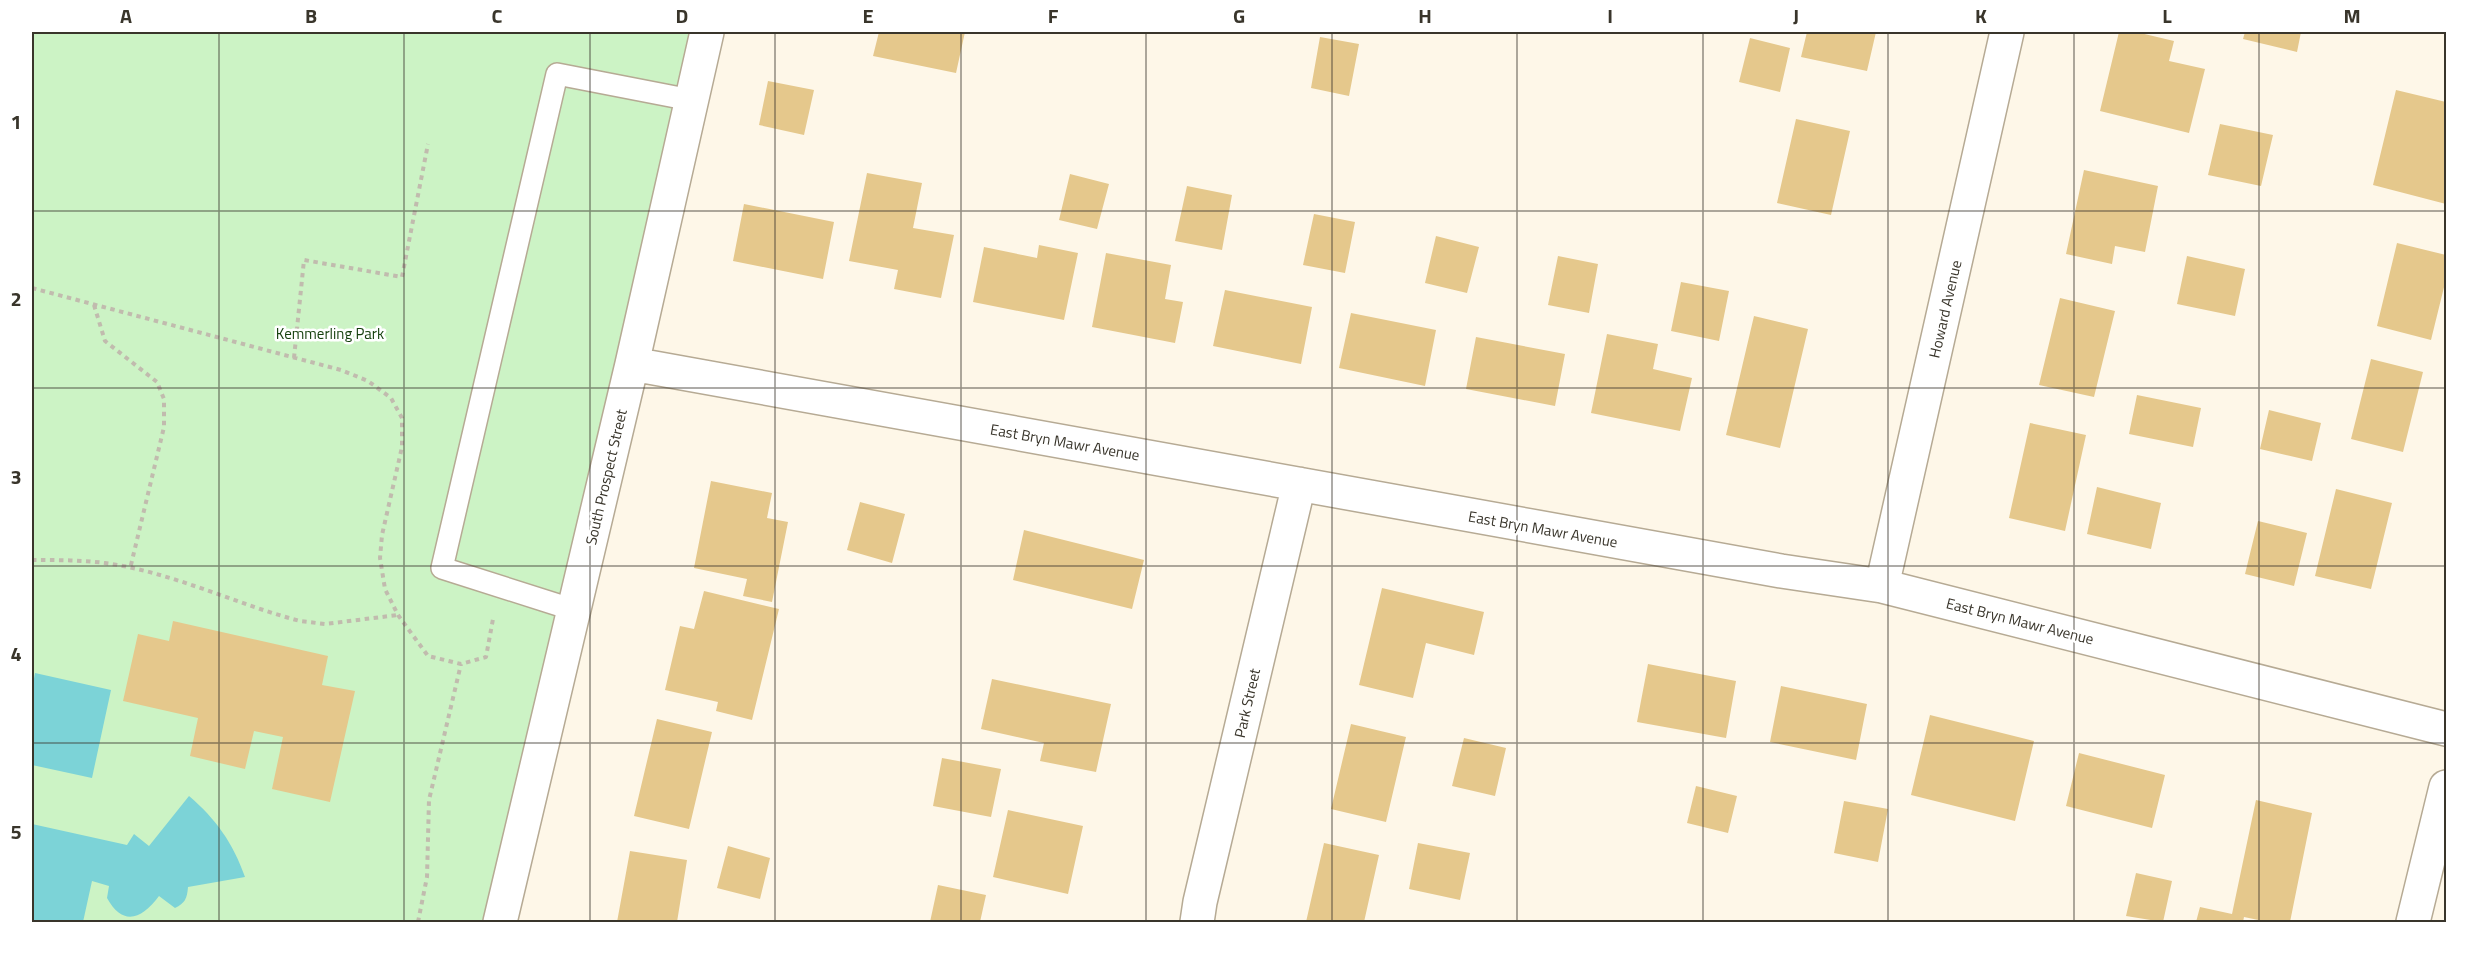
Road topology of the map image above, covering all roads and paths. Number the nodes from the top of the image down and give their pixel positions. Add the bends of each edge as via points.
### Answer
1 (707, 32) edge
2 (2007, 32) edge
3 (692, 100) junction
4 (428, 144) dead end
5 (32, 288) edge
6 (93, 305) junction
7 (294, 358) junction
8 (632, 364) junction
9 (1299, 484) junction
10 (32, 560) edge
11 (130, 569) junction
12 (1882, 586) junction
13 (574, 610) junction
14 (398, 615) junction
15 (2446, 729) edge
16 (2446, 787) edge
17 (418, 922) edge
18 (501, 922) edge
19 (1197, 922) edge
20 (2413, 922) edge

1 - 3 street, South Prospect Street
2 - 12 street, Howard Avenue
3 - 8 street, South Prospect Street
3 - 13 lane via 557,74 442,568
4 - 7 path via 402,277 304,260
5 - 6 path
6 - 7 path
6 - 11 path via 105,341 157,382 164,399 164,427
7 - 14 path via 368,381 390,398 402,418 402,447 380,558 385,589
8 - 9 street, East Bryn Mawr Avenue
8 - 13 street, South Prospect Street
9 - 12 street, East Bryn Mawr Avenue
9 - 19 street, Park Street
10 - 11 path via 107,563
11 - 14 path via 300,621 325,624
12 - 15 street, East Bryn Mawr Avenue
13 - 18 street, South Prospect Street
14 - 17 path via 428,656 461,664 429,800 427,877
16 - 20 street

